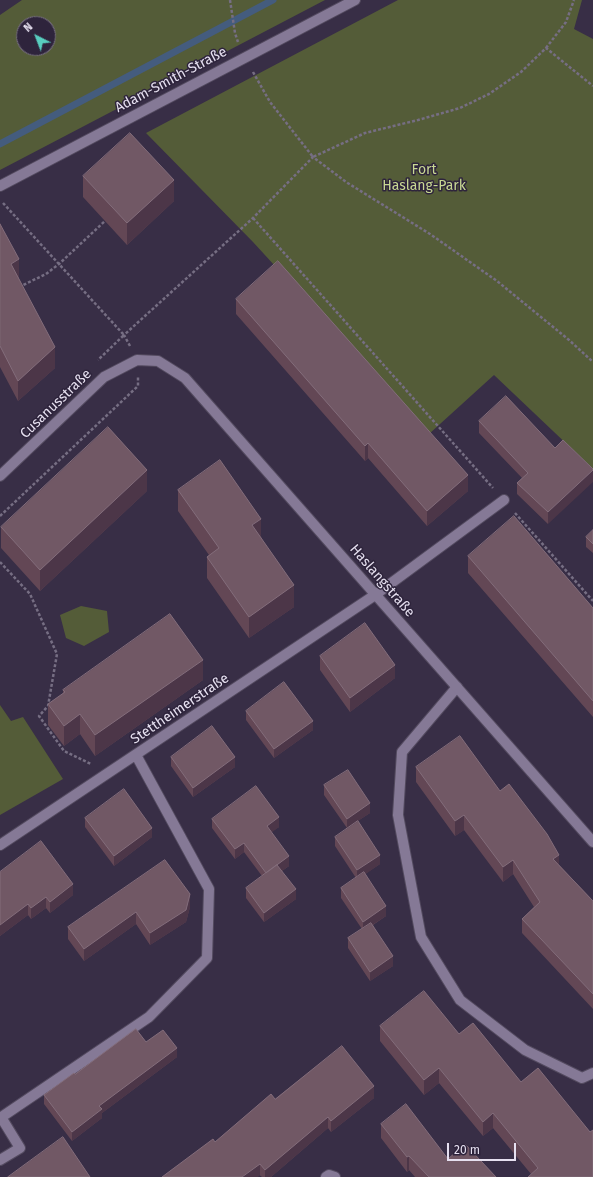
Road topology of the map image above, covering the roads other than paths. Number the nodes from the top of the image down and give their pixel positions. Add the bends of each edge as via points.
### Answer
1 (355, 0) edge
2 (0, 186) edge
3 (137, 360) joint
4 (0, 476) edge
5 (504, 500) road end
6 (375, 595) junction
7 (457, 687) junction
8 (136, 755) junction
9 (593, 842) edge
10 (0, 845) edge
11 (593, 1073) edge
12 (1, 1118) edge
13 (0, 1160) edge
14 (326, 1177) edge
15 (335, 1177) edge

1 - 2 street, Adam-Smith-Straße
3 - 4 street, Cusanusstraße via 104,377
3 - 6 street, Haslangstraße via 158,361 185,378
5 - 6 street, Stettheimerstraße
6 - 7 street, Haslangstraße
6 - 8 street, Stettheimerstraße
7 - 9 street, Haslangstraße
7 - 11 street via 402,752 398,815 421,937 460,1000 525,1050 582,1078
8 - 10 street, Stettheimerstraße
8 - 12 street via 209,889 207,958 149,1017
12 - 13 street via 20,1148
14 - 15 street

